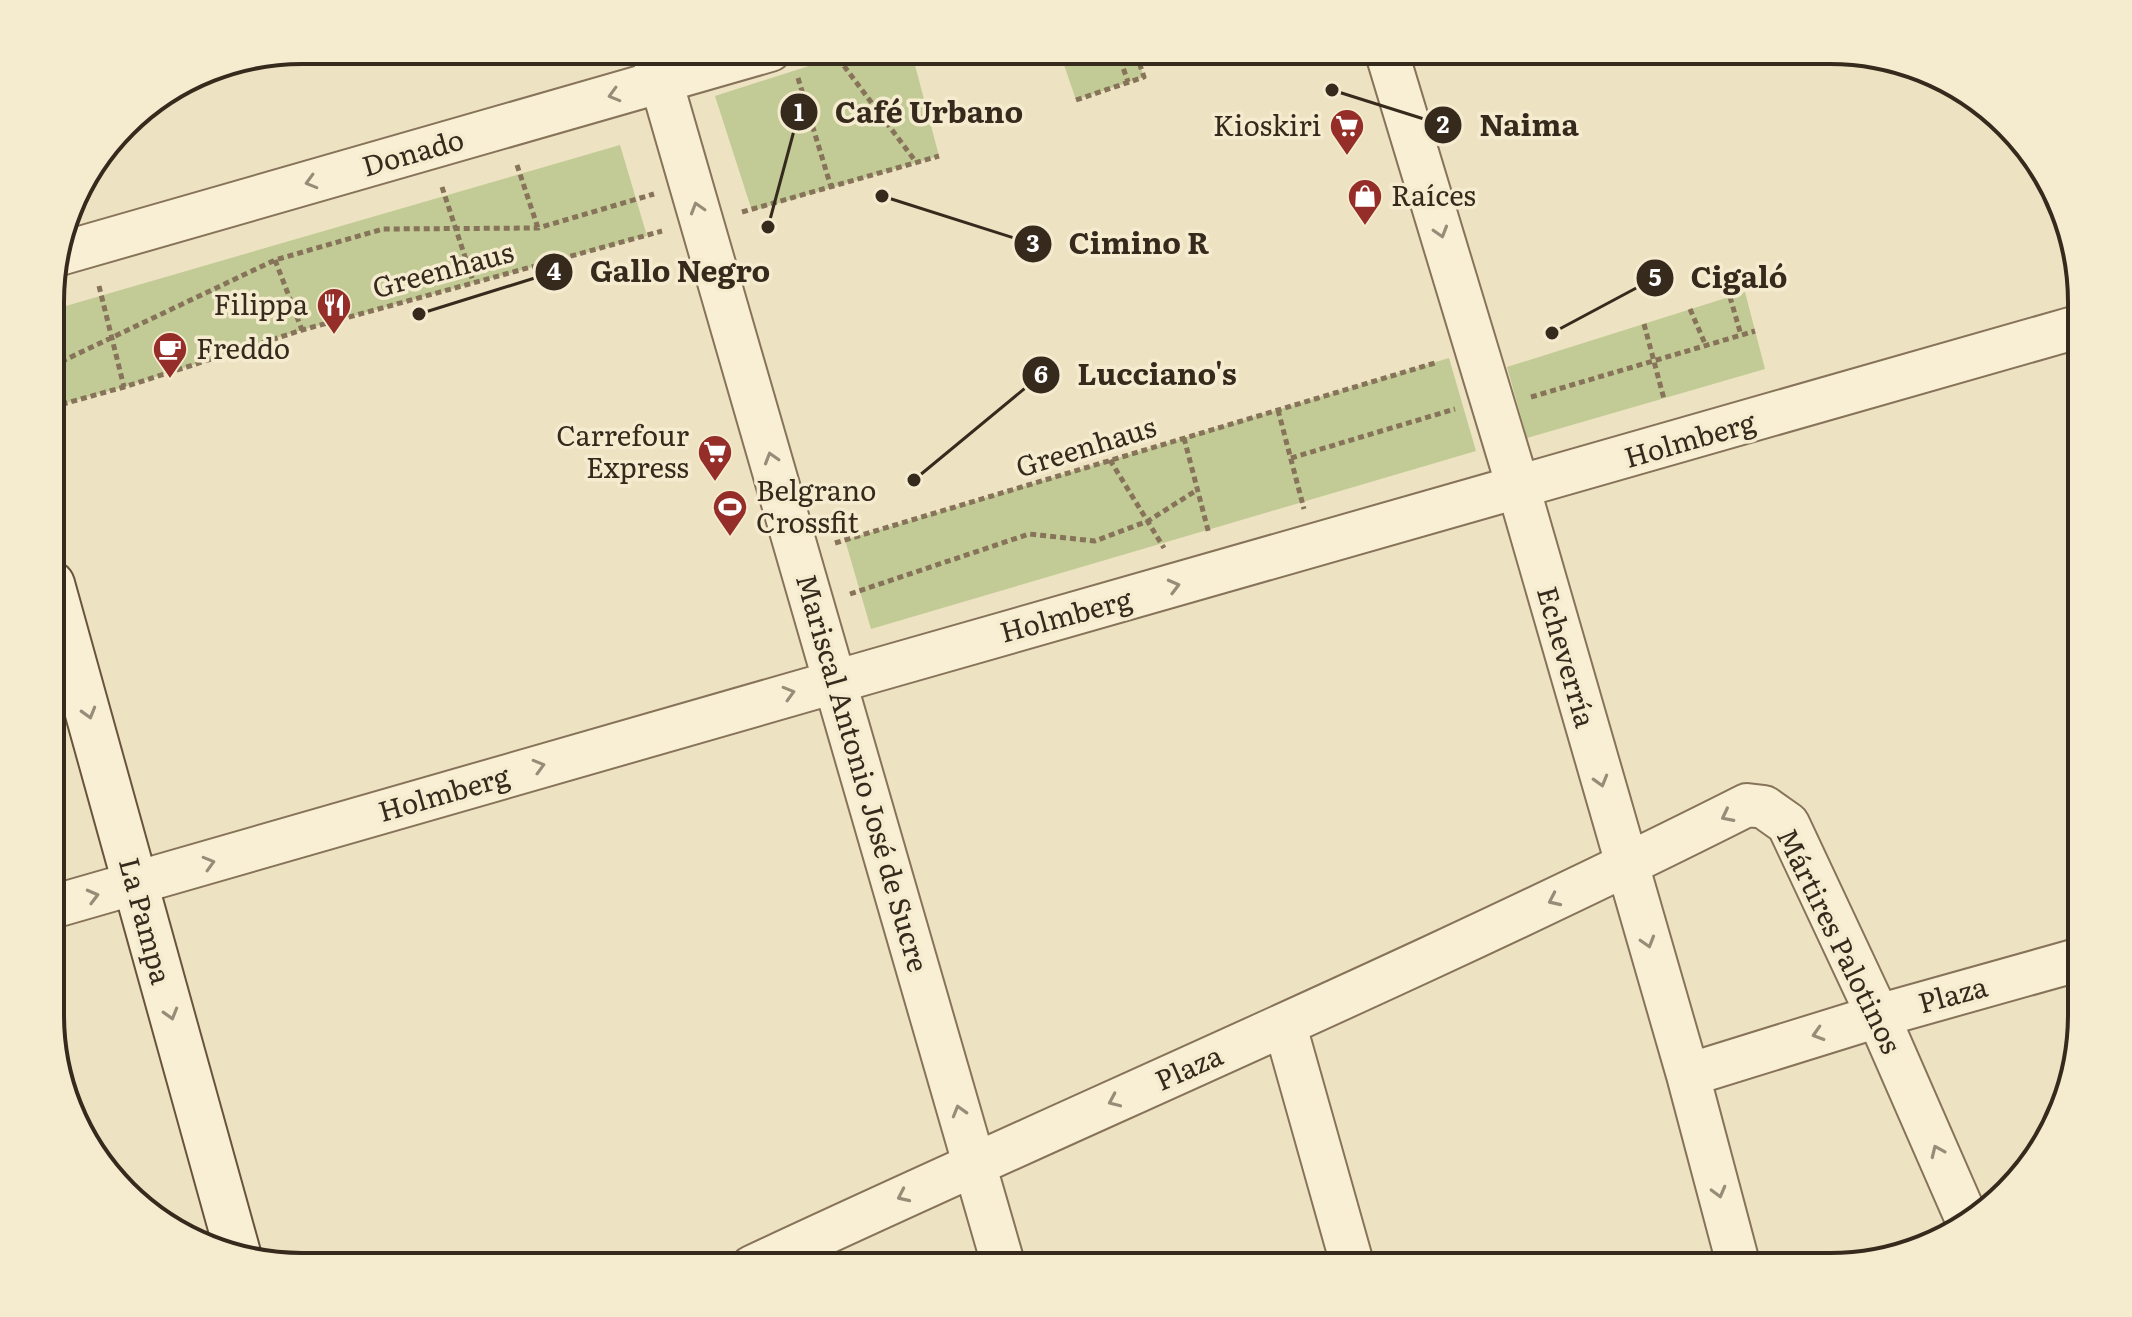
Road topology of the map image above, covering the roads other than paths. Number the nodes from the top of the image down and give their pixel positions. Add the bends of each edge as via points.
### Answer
1 (1390, 64) edge
2 (656, 66) edge
3 (72, 251) edge
4 (2067, 330) edge
5 (1519, 490) junction
6 (64, 628) edge
7 (836, 679) junction
8 (1625, 867) junction
9 (134, 885) junction
10 (64, 904) edge
11 (2067, 963) edge
12 (1878, 1016) junction
13 (1285, 1026) junction
14 (1688, 1075) junction
15 (974, 1163) junction
16 (1963, 1212) edge
17 (235, 1243) edge
18 (1349, 1252) edge
19 (1735, 1252) edge
20 (783, 1253) edge
21 (1000, 1253) edge

1 -> 5 street, Echeverría
2 -> 3 street, Donado via 503,127
7 -> 2 street, Mariscal Antonio José de Sucre
4 - 5 street, Holmberg
7 -> 5 street, Holmberg
5 -> 8 street, Echeverría
6 -> 9 street, La Pampa
9 -> 7 street, Holmberg
15 -> 7 street, Mariscal Antonio José de Sucre
12 -> 8 street, Mártires Palotinos via 1788,824 1764,807 1747,805
8 -> 13 street, Plaza
8 -> 14 street, Echeverría
10 -> 9 street, Holmberg
9 -> 17 street, La Pampa
11 - 12 street, Plaza
12 -> 14 street, Plaza
16 -> 12 street, Mártires Palotinos
13 -> 15 street, Plaza
13 - 18 street
14 -> 19 street, Echeverría
15 -> 20 street, Plaza
15 - 21 street, Mariscal Antonio José de Sucre

